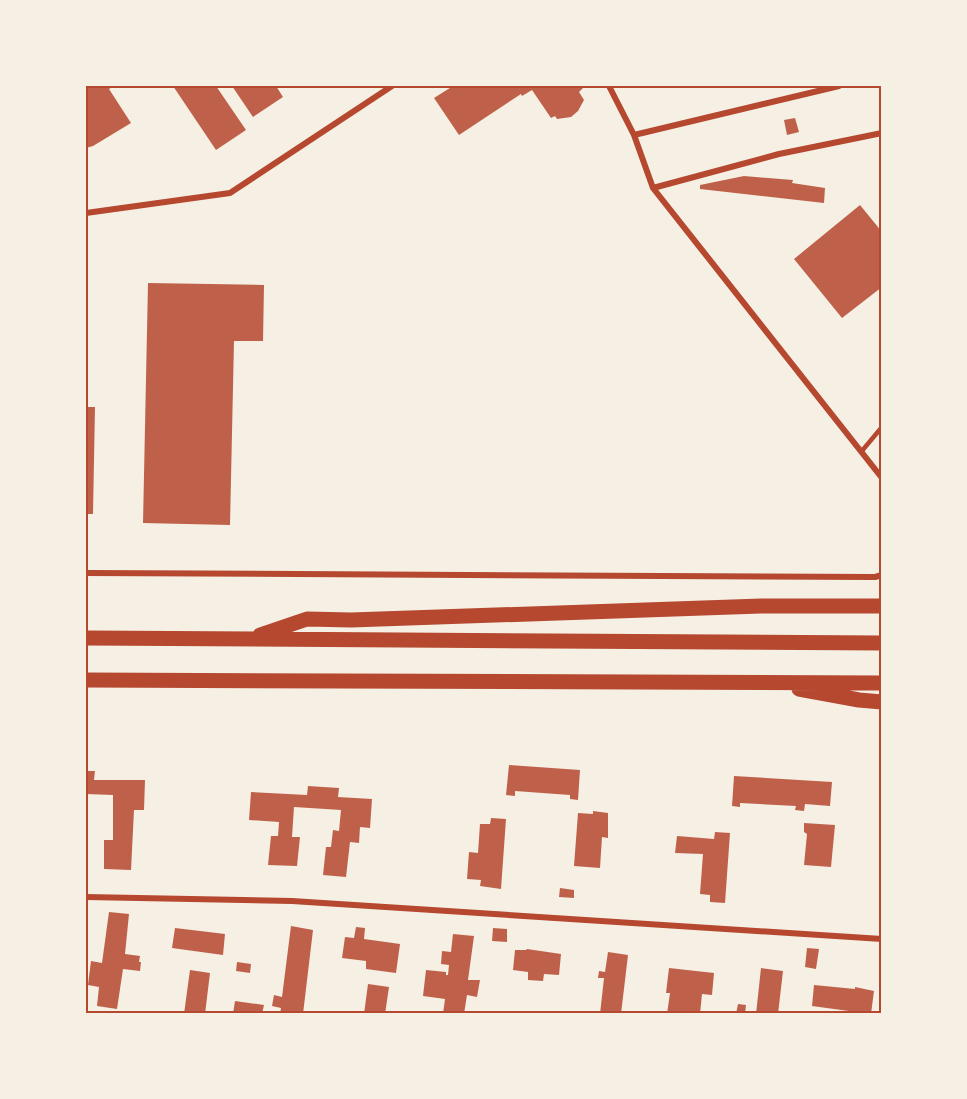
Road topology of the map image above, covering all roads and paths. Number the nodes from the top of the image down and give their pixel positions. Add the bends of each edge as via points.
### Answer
1 (392, 86) edge
2 (609, 86) edge
3 (839, 86) edge
4 (882, 133) edge
5 (634, 135) junction
6 (653, 188) junction
7 (86, 213) edge
8 (882, 427) edge
9 (861, 452) junction
10 (882, 478) edge
11 (86, 573) edge
12 (882, 575) edge
13 (882, 606) edge
14 (86, 639) edge
15 (249, 639) junction
16 (882, 643) edge
17 (86, 680) edge
18 (761, 682) junction
19 (882, 683) edge
20 (882, 702) edge
21 (86, 897) edge
22 (882, 939) edge

1 - 7 street via 230,193
2 - 5 street
3 - 5 street
4 - 6 street via 779,154
5 - 6 street
6 - 9 street
8 - 9 lane
9 - 10 street
11 - 12 street
13 - 15 highway via 307,619
14 - 15 highway
15 - 16 highway
17 - 18 highway
18 - 19 highway
18 - 20 highway
21 - 22 street via 292,901

